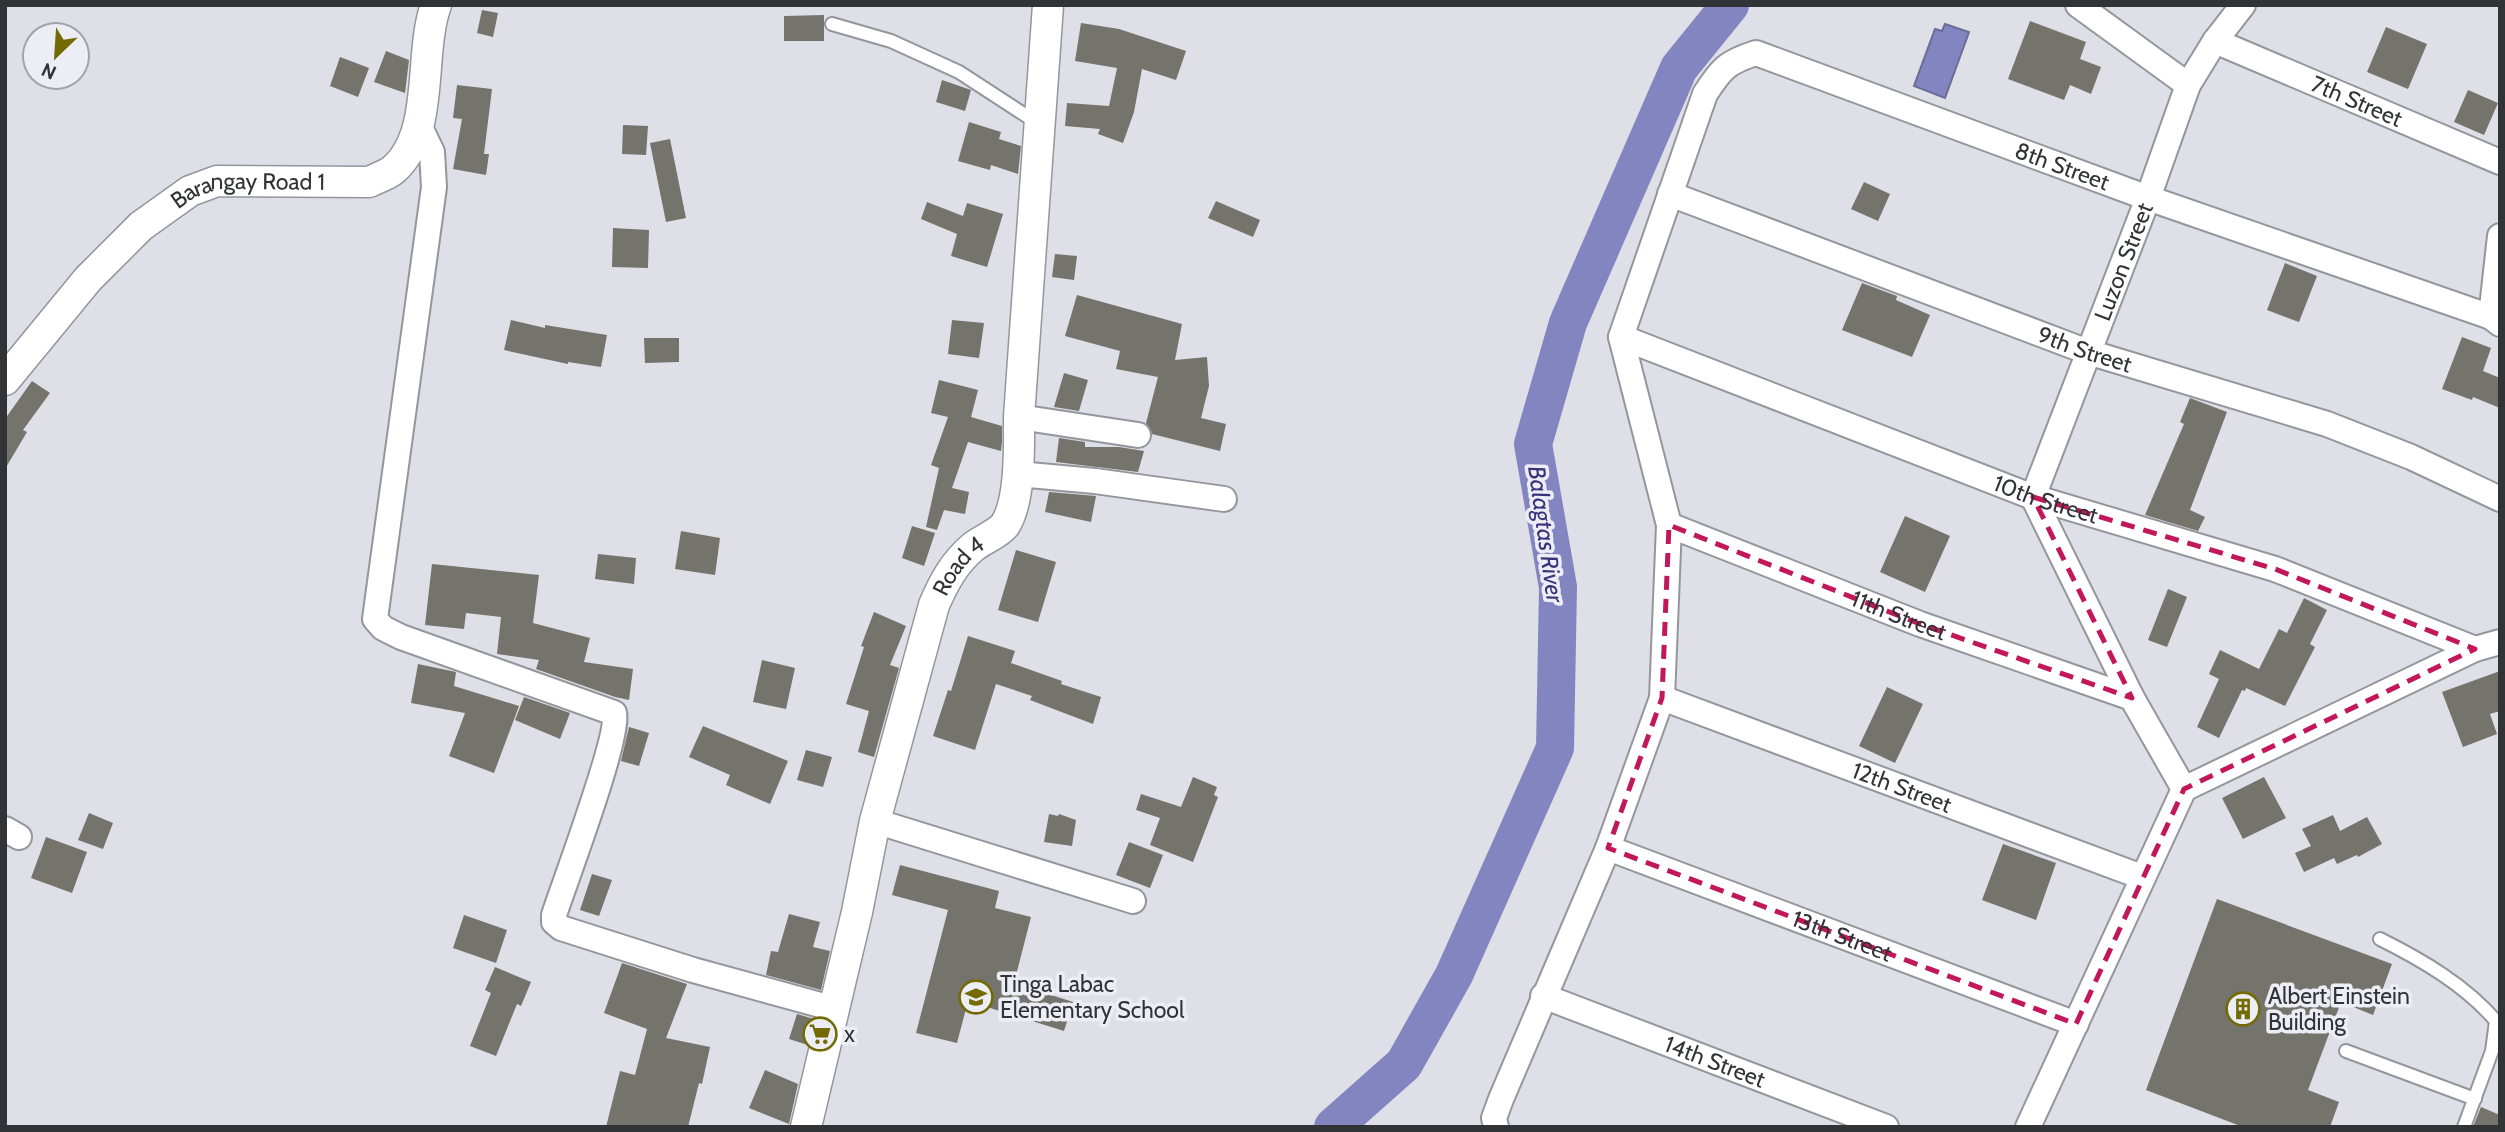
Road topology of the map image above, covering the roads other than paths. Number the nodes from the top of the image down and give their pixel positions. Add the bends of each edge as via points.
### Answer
1 (436, 5) edge
2 (1048, 5) edge
3 (2078, 5) edge
4 (2243, 5) edge
5 (832, 24) dead end
6 (2215, 41) junction
7 (2188, 85) junction
8 (1040, 124) junction
9 (419, 125) junction
10 (2500, 162) edge
11 (1670, 194) junction
12 (2148, 198) junction
13 (2500, 236) edge
14 (2495, 320) edge
15 (1622, 337) junction
16 (2088, 352) junction
17 (5, 380) edge
18 (1019, 417) junction
19 (1138, 435) dead end
20 (1018, 474) junction
21 (2033, 497) junction
22 (1224, 499) dead end
23 (2500, 499) edge
24 (1669, 525) junction
25 (2500, 642) edge
26 (2475, 649) junction
27 (1662, 698) junction
28 (2132, 698) junction
29 (2184, 789) junction
30 (875, 821) junction
31 (1608, 848) junction
32 (2142, 877) junction
33 (1133, 901) dead end
34 (2380, 939) dead end
35 (1543, 996) junction
36 (835, 1009) junction
37 (2076, 1024) junction
38 (2346, 1051) dead end
39 (2475, 1099) junction
40 (806, 1127) edge
41 (1496, 1127) edge
42 (1886, 1127) edge
43 (2028, 1127) edge
44 (2464, 1127) edge

1 - 9 street, Barangay Road 1
2 - 8 street, Road 4
3 - 7 street
4 - 6 street, Luzon Street
5 - 8 lane via 891,41 959,72
6 - 7 street, Luzon Street
6 - 10 street, 7th Street
7 - 12 street, Luzon Street
8 - 18 street, Road 4
9 - 17 street, Barangay Road 1 via 403,159 391,172 369,182 217,181 190,191 141,226 88,279
9 - 36 street via 432,152 434,187 375,619 401,637 614,713 615,728 596,792 554,915 561,928
11 - 12 street, 8th Street via 1704,94 1734,59 1756,53
11 - 15 street
11 - 16 street, 9th Street
12 - 14 street, 8th Street
12 - 16 street, Luzon Street
13 - 14 street
15 - 21 street, 10th Street
15 - 24 street
16 - 21 street, Luzon Street
16 - 23 street, 9th Street via 2327,424
18 - 19 street
18 - 20 street, Road 4
20 - 22 street
20 - 30 street, Road 4 via 1004,527 974,546 948,572 934,605
21 - 26 street, 10th Street via 2275,569
21 - 28 street
24 - 27 street
24 - 28 street, 11th Street via 1920,624
25 - 26 street
26 - 29 street
27 - 31 street
27 - 32 street, 12th Street
28 - 29 street
29 - 32 street
30 - 33 street
30 - 36 street, Road 4
31 - 35 street
31 - 37 street, 13th Street
32 - 37 street
34 - 39 lane via 2421,960 2496,1021 2492,1051
35 - 41 street via 1494,1118
35 - 42 street, 14th Street
36 - 40 street, Road 4
37 - 43 street
38 - 39 lane
39 - 44 lane

